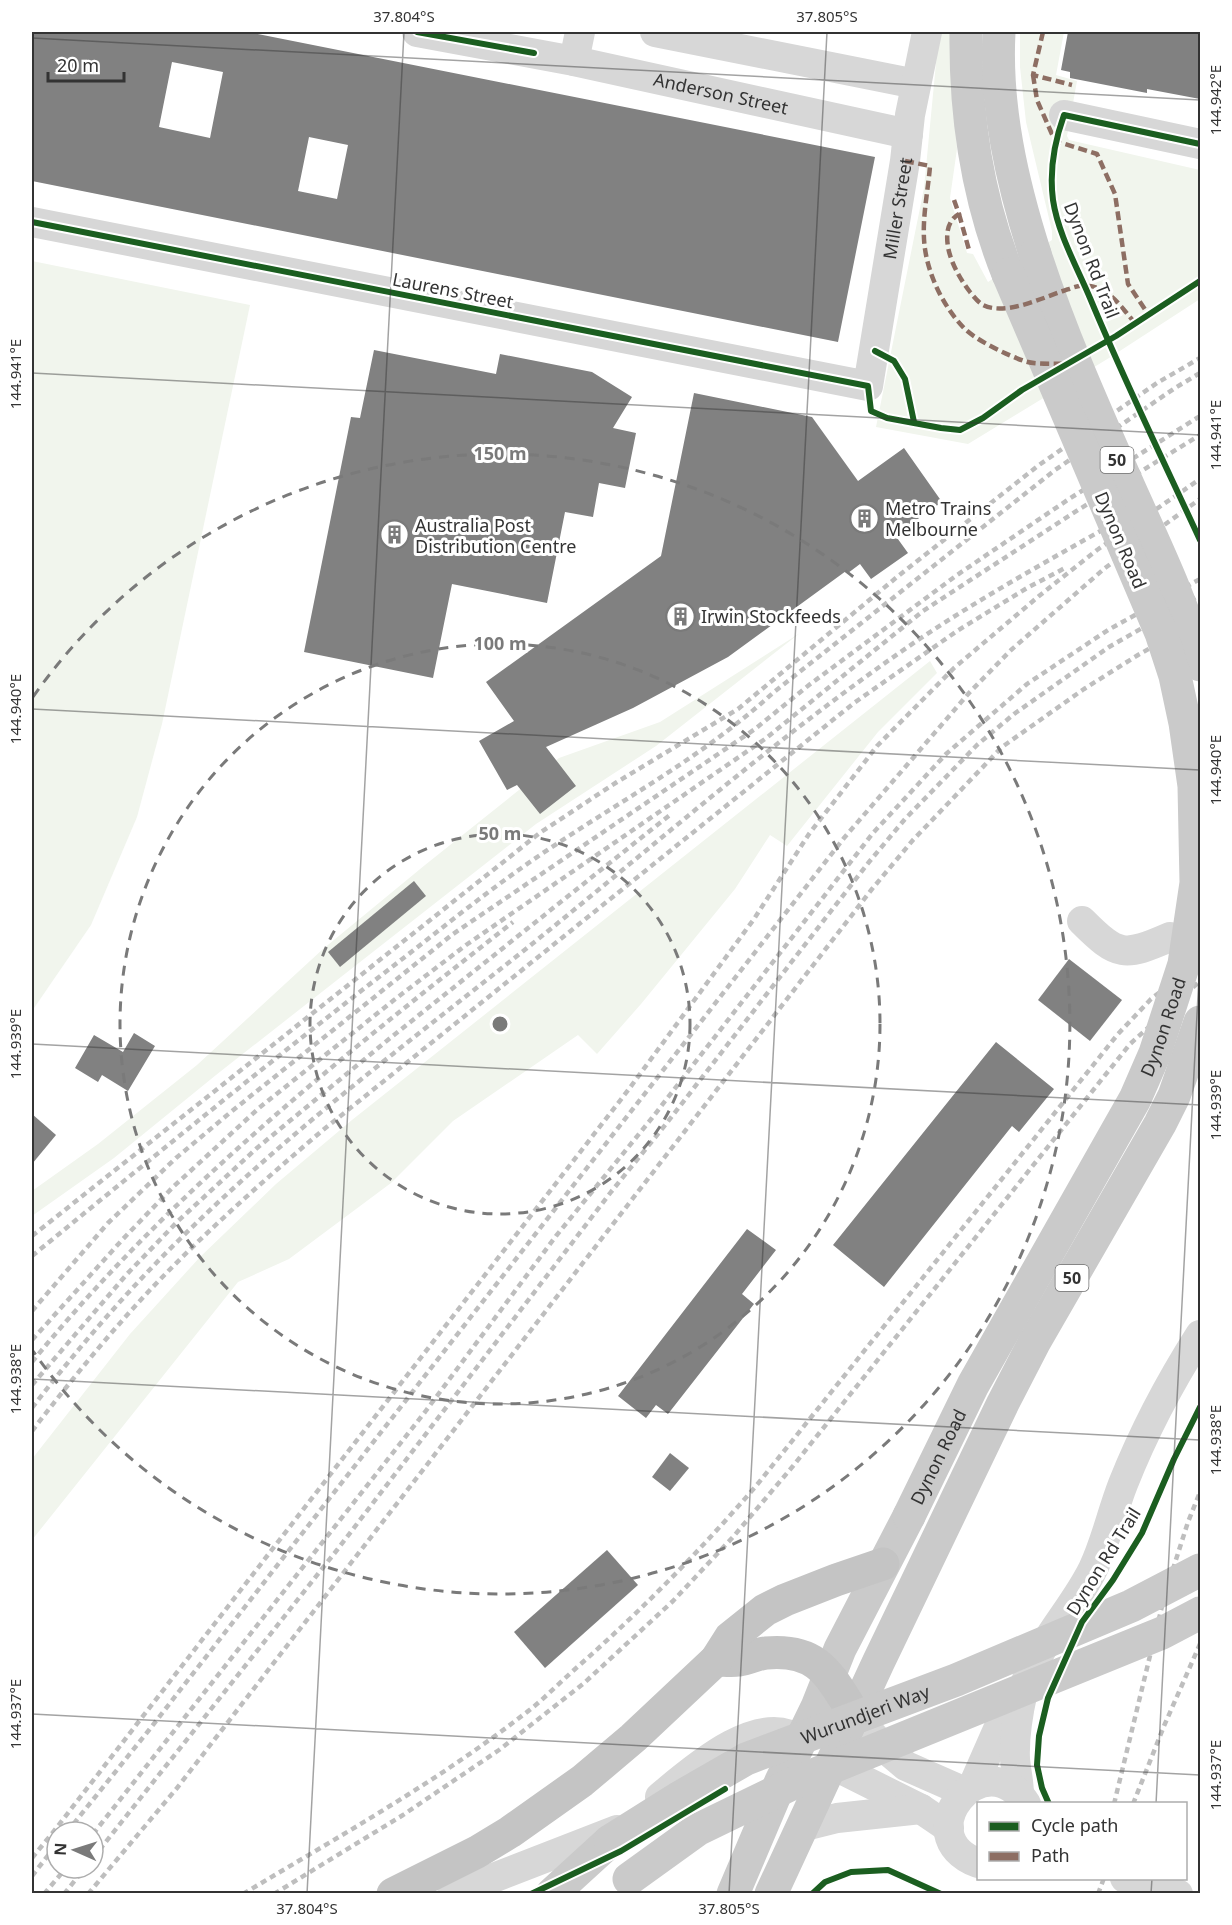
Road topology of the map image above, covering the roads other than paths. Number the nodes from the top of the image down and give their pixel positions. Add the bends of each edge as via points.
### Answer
1 (417, 32) edge
2 (580, 32) edge
3 (655, 32) edge
4 (927, 32) edge
5 (966, 32) edge
6 (999, 32) edge
7 (473, 37) edge
8 (536, 42) edge
9 (574, 61) junction
10 (829, 65) junction
11 (916, 84) junction
12 (819, 114) junction
13 (1064, 115) dead end
14 (908, 134) junction
15 (1200, 144) edge
16 (32, 222) edge
17 (868, 387) joint
18 (1200, 665) edge
19 (1196, 883) junction
20 (1082, 921) dead end
21 (1170, 937) dead end
22 (1200, 977) edge
23 (1200, 1022) edge
24 (1200, 1335) edge
25 (883, 1564) junction
26 (1200, 1570) edge
27 (1200, 1613) edge
28 (716, 1660) junction
29 (1032, 1667) junction
30 (829, 1674) junction
31 (855, 1715) junction
32 (800, 1741) junction
33 (831, 1764) junction
34 (969, 1789) junction
35 (1024, 1800) edge
36 (921, 1809) junction
37 (801, 1827) junction
38 (949, 1828) junction
39 (977, 1862) edge
40 (1132, 1880) edge
41 (393, 1893) edge
42 (452, 1893) edge
43 (552, 1893) edge
44 (614, 1893) edge
45 (733, 1893) edge
46 (771, 1893) edge
47 (1178, 1893) edge

1 - 7 street, Anderson Street
2 - 9 street
3 - 10 street
4 - 11 street, Miller Street
5 - 19 main road, Dynon Road / 50, bridge via 974,153 988,216 1008,274 1176,676 1194,786
6 - 18 main road, Dynon Road / 50, bridge via 1006,140 1035,254 1082,382 1170,580
7 - 8 street, Anderson Street
8 - 9 street, Anderson Street
9 - 12 street, Anderson Street
10 - 11 street
10 - 12 street
11 - 14 street, Miller Street
12 - 14 street, Anderson Street
13 - 15 street
14 - 17 street, Miller Street
16 - 17 street, Laurens Street
19 - 22 main road, bridge
19 - 25 main road, Dynon Road / 50, bridge via 1184,964 1140,1089 973,1385
20 - 21 street via 1103,942 1126,951
23 - 31 main road, Dynon Road / 50 via 1174,1096 1035,1341
24 - 29 street via 1158,1406 1082,1591
25 - 28 highway via 765,1610 730,1638
25 - 30 main road, Dynon Road / 50
26 - 43 main road, Wurundjeri Way, bridge via 1131,1606 956,1680 746,1759 610,1841
27 - 44 main road, Wurundjeri Way, bridge via 1162,1633 796,1782 698,1830
28 - 30 highway via 741,1660 767,1653 793,1654 807,1657
28 - 41 highway via 582,1781 477,1852
29 - 34 street via 1011,1701
29 - 35 street via 1016,1731 1015,1756
30 - 31 highway
30 - 32 main road, Dynon Road / 50
31 - 33 main road, Dynon Road / 50
31 - 34 street via 906,1766
32 - 33 main road
32 - 42 street via 778,1732 737,1742 705,1760 617,1830
32 - 45 main road, Dynon Road / 50
33 - 36 street
33 - 37 main road, Dynon Road / 50
34 - 35 street via 993,1782 1003,1784
34 - 38 street via 952,1808
36 - 37 street via 837,1818
36 - 38 street
37 - 46 main road, Dynon Road / 50
38 - 39 street via 963,1855
40 - 47 street

